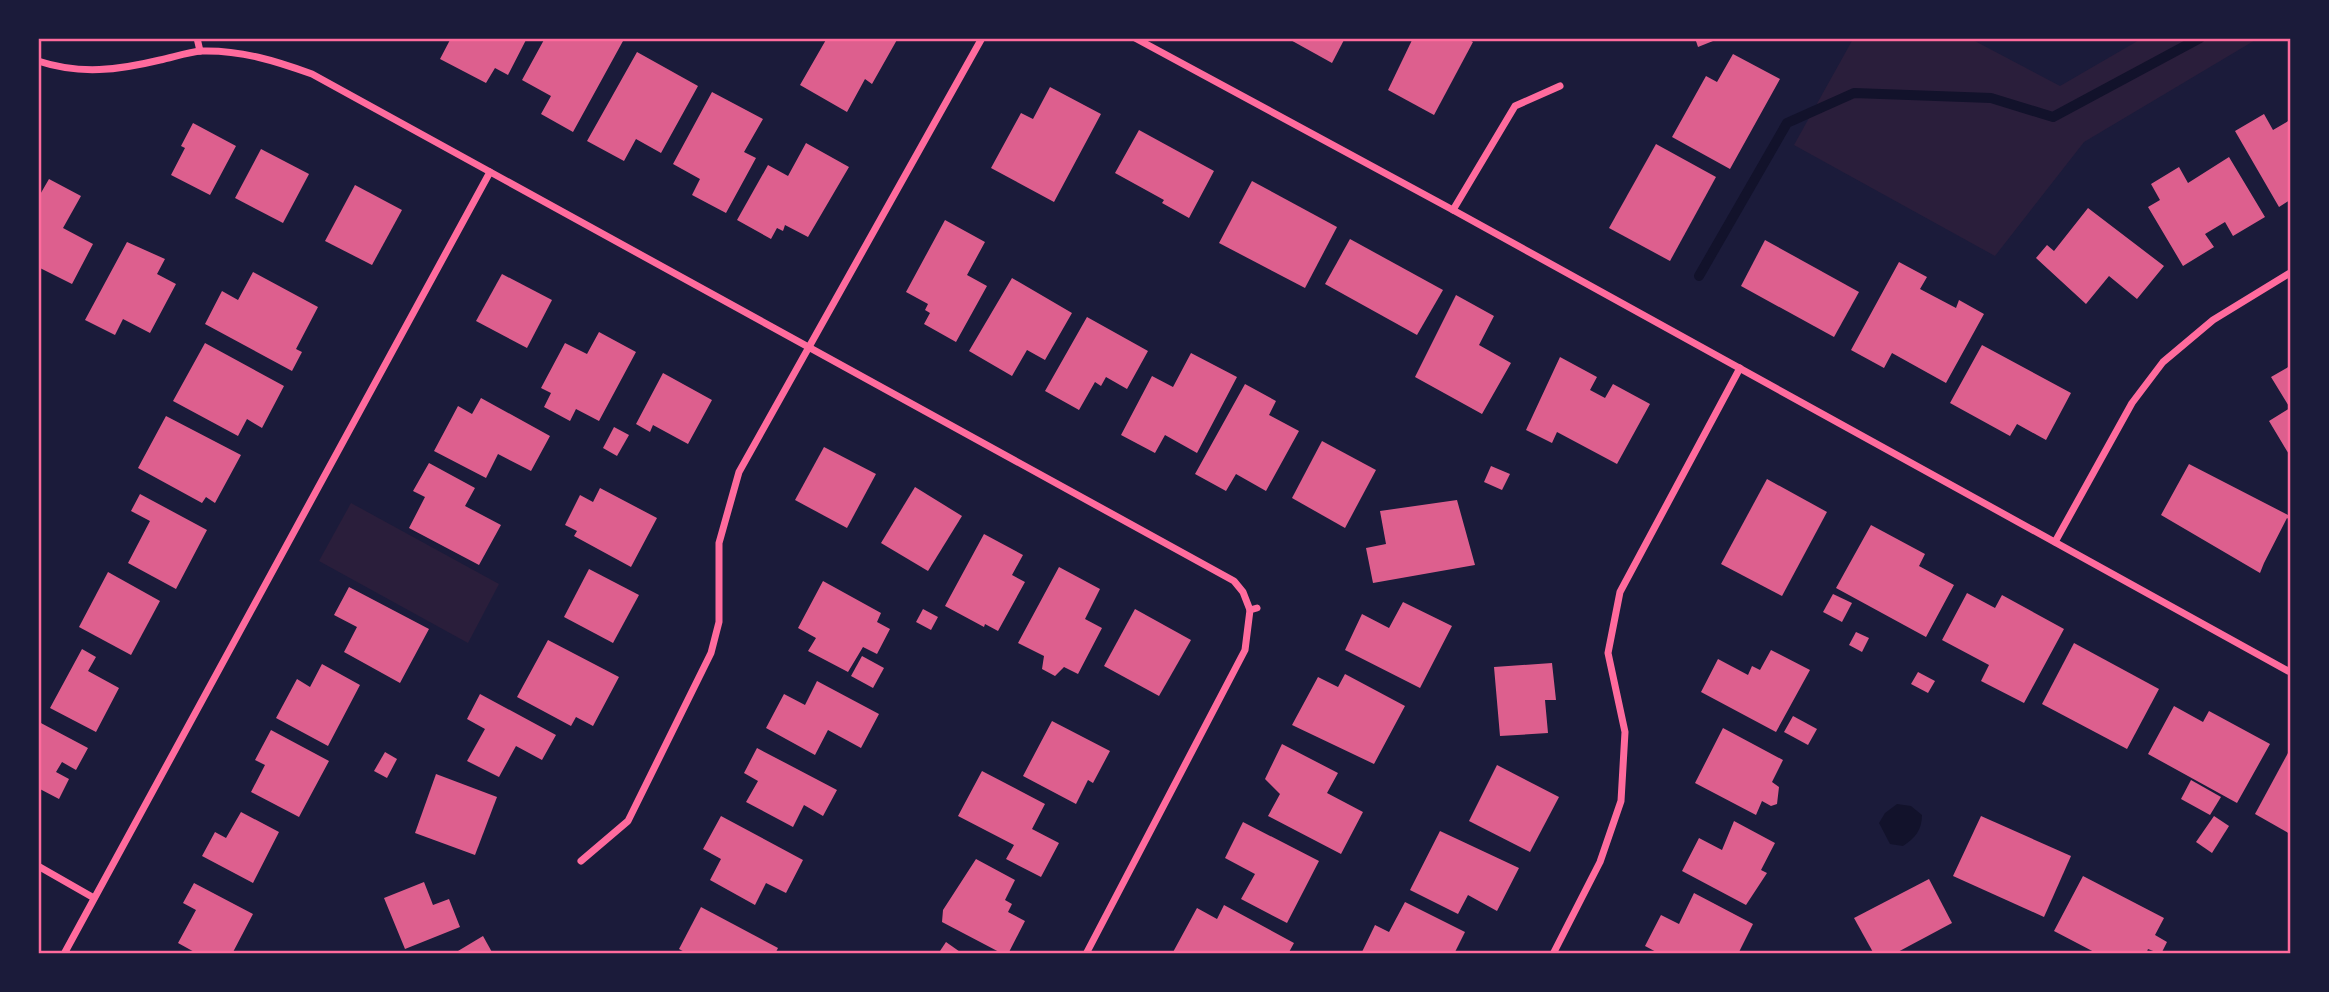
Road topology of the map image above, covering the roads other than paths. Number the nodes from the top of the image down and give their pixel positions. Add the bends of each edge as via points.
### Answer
1 (197, 38) edge
2 (982, 38) edge
3 (1135, 38) edge
4 (200, 51) junction
5 (38, 61) edge
6 (1560, 86) dead end
7 (490, 173) junction
8 (1453, 210) junction
9 (2291, 273) edge
10 (808, 347) junction
11 (1740, 368) junction
12 (2055, 542) junction
13 (2291, 671) edge
14 (582, 861) dead end
15 (38, 866) edge
16 (94, 898) junction
17 (64, 954) edge
18 (1086, 954) edge
19 (1553, 954) edge

1 - 4 street
2 - 10 street
3 - 8 street
4 - 5 street via 120,69 88,71
4 - 7 street via 270,59 312,74
6 - 8 street via 1515,106
7 - 10 street
7 - 16 street
8 - 11 street
9 - 12 street via 2213,320 2163,362 2132,403
10 - 14 street via 738,472 719,544 719,621 711,653 628,821
10 - 18 street via 1234,581 1254,609 1245,650
11 - 12 street
11 - 19 street via 1620,592 1608,653 1625,732 1621,802 1600,862
12 - 13 street
15 - 16 street
16 - 17 street

